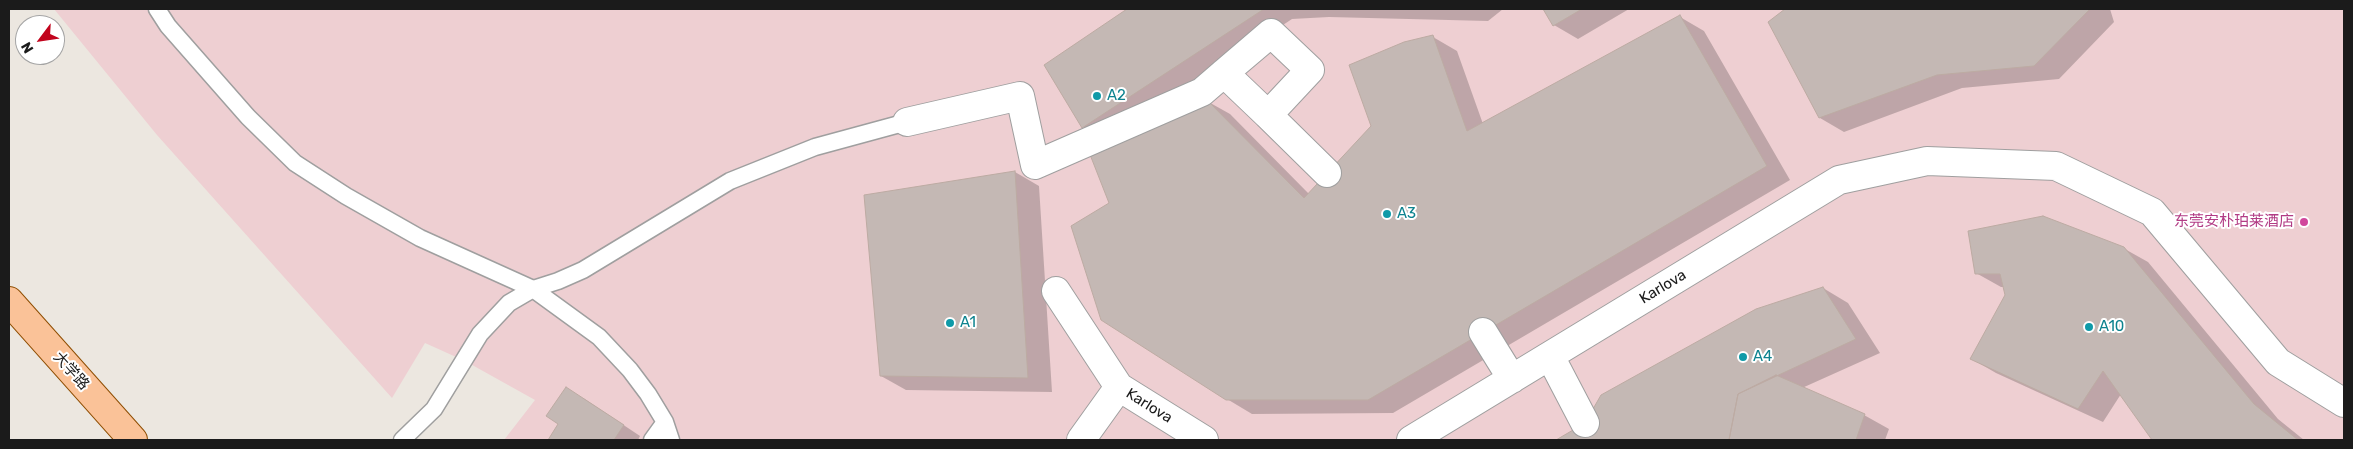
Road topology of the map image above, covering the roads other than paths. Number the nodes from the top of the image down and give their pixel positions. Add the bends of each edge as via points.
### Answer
1 (157, 9) edge
2 (1224, 73) junction
3 (1268, 115) junction
4 (907, 122) joint
5 (1327, 173) dead end
6 (533, 289) junction
7 (1056, 291) dead end
8 (9, 301) edge
9 (1483, 332) dead end
10 (1550, 356) junction
11 (1512, 379) junction
12 (1119, 387) junction
13 (2344, 403) edge
14 (665, 422) junction
15 (1585, 423) dead end
16 (133, 440) edge
17 (402, 440) edge
18 (652, 440) edge
19 (671, 440) edge
20 (1081, 440) edge
21 (1204, 440) edge
22 (1411, 440) edge

1 - 6 lane via 168,26 248,117 295,163 420,238
2 - 3 street
2 - 3 street via 1271,33 1310,70
2 - 4 street via 1202,92 1035,165 1020,96
3 - 5 street
4 - 6 lane via 815,147 730,181 583,270
6 - 14 lane via 599,337 630,370
6 - 17 lane via 509,303 494,317 434,409
7 - 12 street
8 - 16 main road, 大学路
9 - 11 street
10 - 11 street, Karlova
10 - 13 street, Karlova via 1839,180 1927,161 2056,166 2152,212 2278,362
10 - 15 street
11 - 22 street, Karlova
12 - 20 street
12 - 21 street, Karlova
14 - 18 lane
14 - 19 lane

